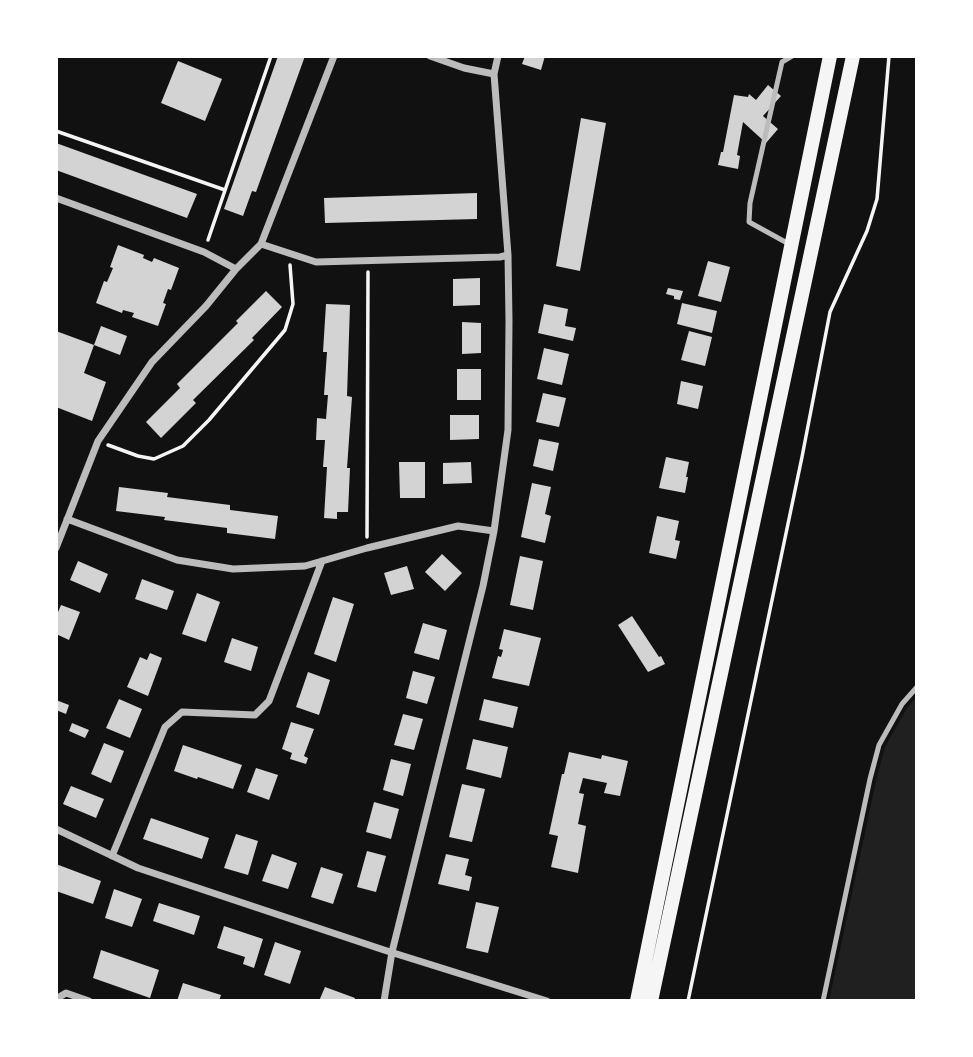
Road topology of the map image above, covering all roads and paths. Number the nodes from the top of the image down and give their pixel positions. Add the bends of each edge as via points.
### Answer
1 (271, 56) edge
2 (334, 56) edge
3 (430, 56) edge
4 (498, 56) edge
5 (792, 56) edge
6 (830, 56) edge
7 (853, 56) edge
8 (889, 56) edge
9 (494, 74) junction
10 (56, 131) edge
11 (225, 190) junction
12 (56, 198) edge
13 (261, 244) junction
14 (792, 245) junction
15 (204, 252) junction
16 (289, 253) junction
17 (508, 255) junction
18 (368, 259) junction
19 (236, 269) junction
20 (98, 441) junction
21 (67, 519) junction
22 (494, 531) junction
23 (56, 548) edge
24 (368, 548) junction
25 (322, 561) junction
26 (917, 687) edge
27 (56, 829) edge
28 (112, 856) junction
29 (392, 952) junction
30 (56, 999) edge
31 (89, 1001) edge
32 (384, 1001) edge
33 (547, 1001) edge
34 (636, 1001) edge
35 (650, 1001) edge
36 (688, 1001) edge
37 (823, 1001) edge

1 - 11 path
2 - 13 street
3 - 9 street
4 - 9 street
5 - 14 lane via 782,62 749,222
6 - 14 main road
7 - 35 main road
8 - 36 path via 877,199 830,312
9 - 17 street
10 - 11 path
11 - 15 path
12 - 15 street
13 - 16 street
13 - 19 street
14 - 34 main road
15 - 19 street
16 - 18 street via 316,261
16 - 20 path via 293,304 285,330 209,421 183,446 154,459
17 - 18 street
17 - 22 street via 508,430
18 - 24 path
19 - 20 street via 152,362
20 - 21 street
21 - 23 street
21 - 25 street via 177,560 233,569
22 - 24 street via 458,526
22 - 29 street
24 - 25 street
25 - 28 street via 269,701 255,715 182,712 165,727
26 - 37 lane via 879,744
27 - 28 street
28 - 29 street
29 - 32 street
29 - 33 street
30 - 31 street via 66,993

